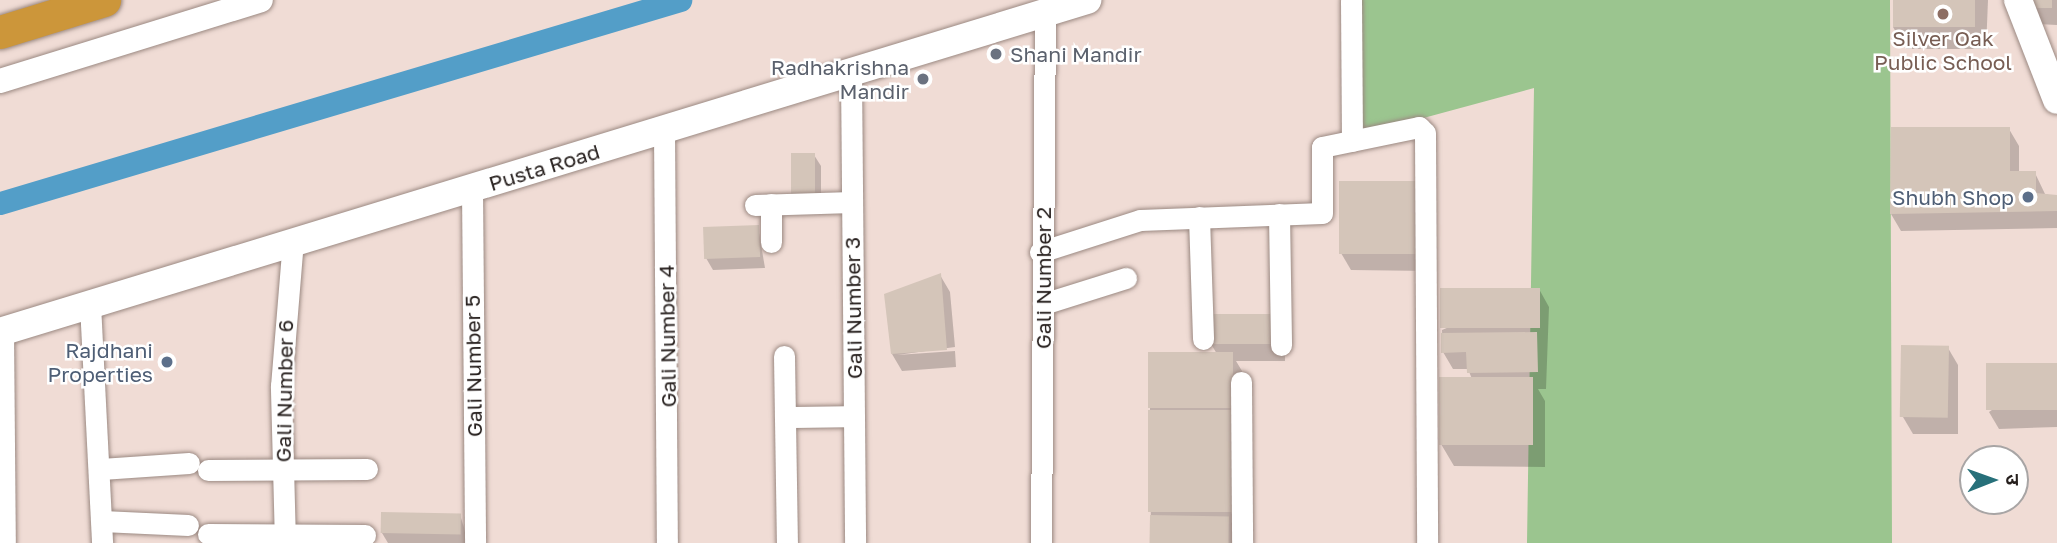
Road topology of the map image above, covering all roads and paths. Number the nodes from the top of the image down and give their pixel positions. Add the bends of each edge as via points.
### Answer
1 (104, 0) edge
2 (261, 0) edge
3 (1087, 0) edge
4 (1351, 0) edge
5 (2018, 0) edge
6 (1045, 13) junction
7 (0, 32) edge
8 (851, 73) junction
9 (0, 81) edge
10 (2054, 84) edge
11 (664, 129) junction
12 (1352, 141) junction
13 (472, 189) junction
14 (852, 202) junction
15 (1279, 214) junction
16 (1199, 216) junction
17 (293, 240) junction
18 (771, 242) dead end
19 (1040, 252) junction
20 (1126, 278) dead end
21 (90, 304) junction
22 (1043, 304) junction
23 (1, 331) edge
24 (1203, 339) dead end
25 (1281, 345) dead end
26 (784, 356) dead end
27 (1241, 382) dead end
28 (854, 416) junction
29 (785, 417) junction
30 (101, 469) junction
31 (368, 469) dead end
32 (282, 470) junction
33 (102, 521) junction
34 (188, 525) dead end
35 (208, 534) dead end
36 (365, 535) dead end
37 (285, 539) edge
38 (5, 543) edge
39 (102, 543) edge
40 (475, 543) edge
41 (667, 543) edge
42 (787, 543) edge
43 (855, 543) edge
44 (1041, 543) edge
45 (1242, 543) edge
46 (1427, 543) edge

1 - 7 highway
2 - 9 street
3 - 6 main road, Pusta Road
4 - 12 street
5 - 10 main road
6 - 8 main road, Pusta Road
6 - 19 street, Gali Number 2
8 - 11 main road, Pusta Road
8 - 14 street, Gali Number 3
11 - 13 main road, Pusta Road
11 - 41 street, Gali Number 4
12 - 15 street via 1322,148 1322,213
12 - 46 street via 1411,127 1425,133
13 - 17 main road, Pusta Road
13 - 40 street, Gali Number 5
14 - 18 street via 763,204
14 - 28 street, Gali Number 3
15 - 16 street
15 - 25 street
16 - 19 street via 1140,220
16 - 24 street
17 - 21 main road, Pusta Road
17 - 32 street, Gali Number 6 via 283,341
19 - 22 street, Gali Number 2
20 - 22 street
21 - 23 main road, Pusta Road
21 - 30 street
22 - 44 street, Gali Number 2
23 - 38 street
26 - 29 street
27 - 45 street
28 - 29 street
28 - 43 street, Gali Number 3
29 - 42 street
30 - 32 street via 198,466
30 - 33 street
31 - 32 street
32 - 37 street, Gali Number 6
33 - 34 street
33 - 39 street
35 - 37 street
36 - 37 street

